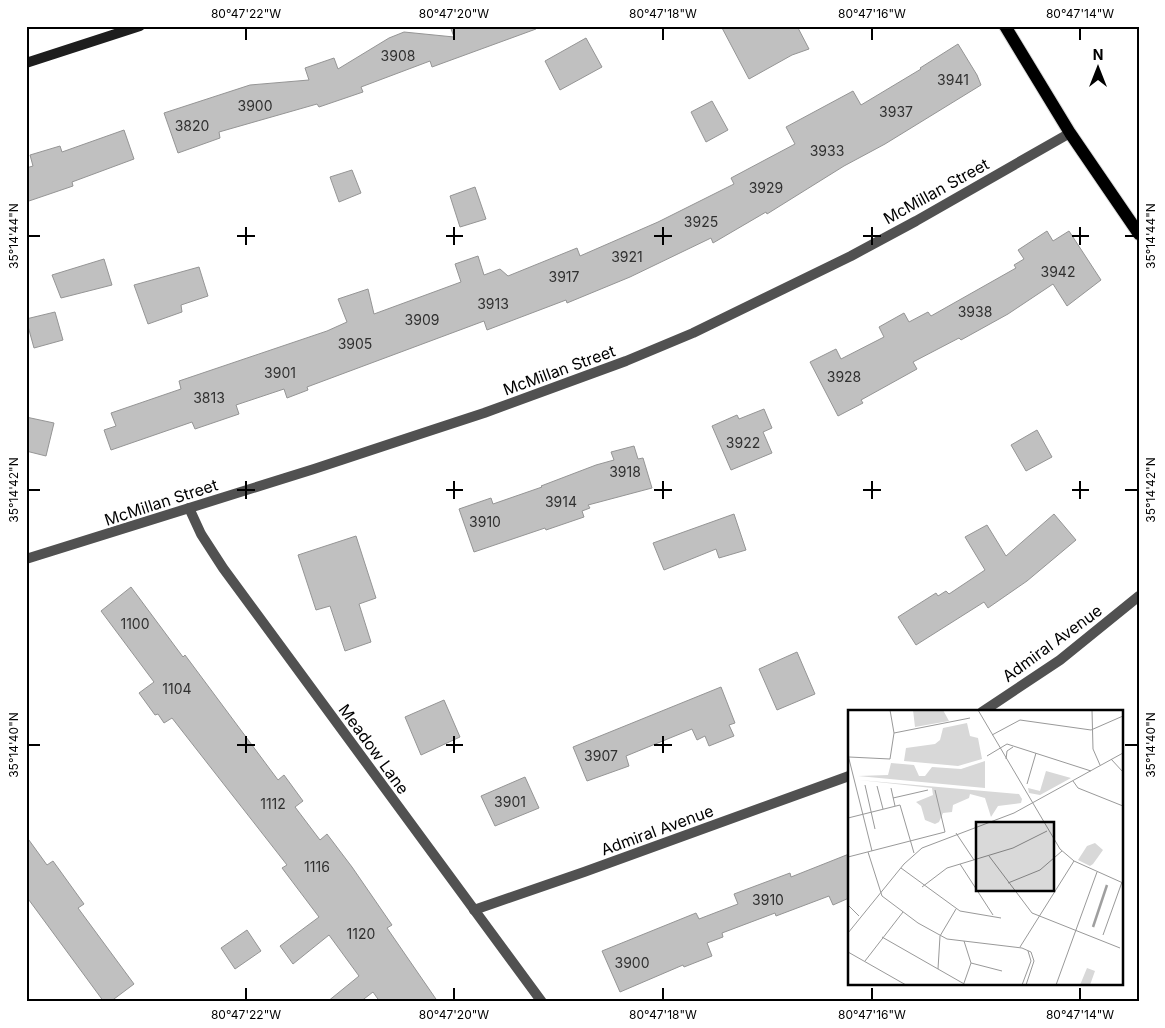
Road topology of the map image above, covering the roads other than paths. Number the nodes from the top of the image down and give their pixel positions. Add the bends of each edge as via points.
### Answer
1 (140, 26) edge
2 (1005, 26) edge
3 (26, 63) edge
4 (1070, 133) junction
5 (1139, 234) edge
6 (189, 508) junction
7 (26, 559) edge
8 (1139, 596) edge
9 (985, 710) edge
10 (848, 776) edge
11 (474, 910) junction
12 (542, 1002) edge

1 - 3 main road
2 - 4 main road
4 - 5 main road
4 - 6 street, McMillan Street via 851,256 693,333 614,366 484,413
6 - 7 street, McMillan Street
6 - 11 street, Meadow Lane via 223,568
8 - 9 street, Admiral Avenue via 1060,660
10 - 11 street, Admiral Avenue
11 - 12 street, Meadow Lane

